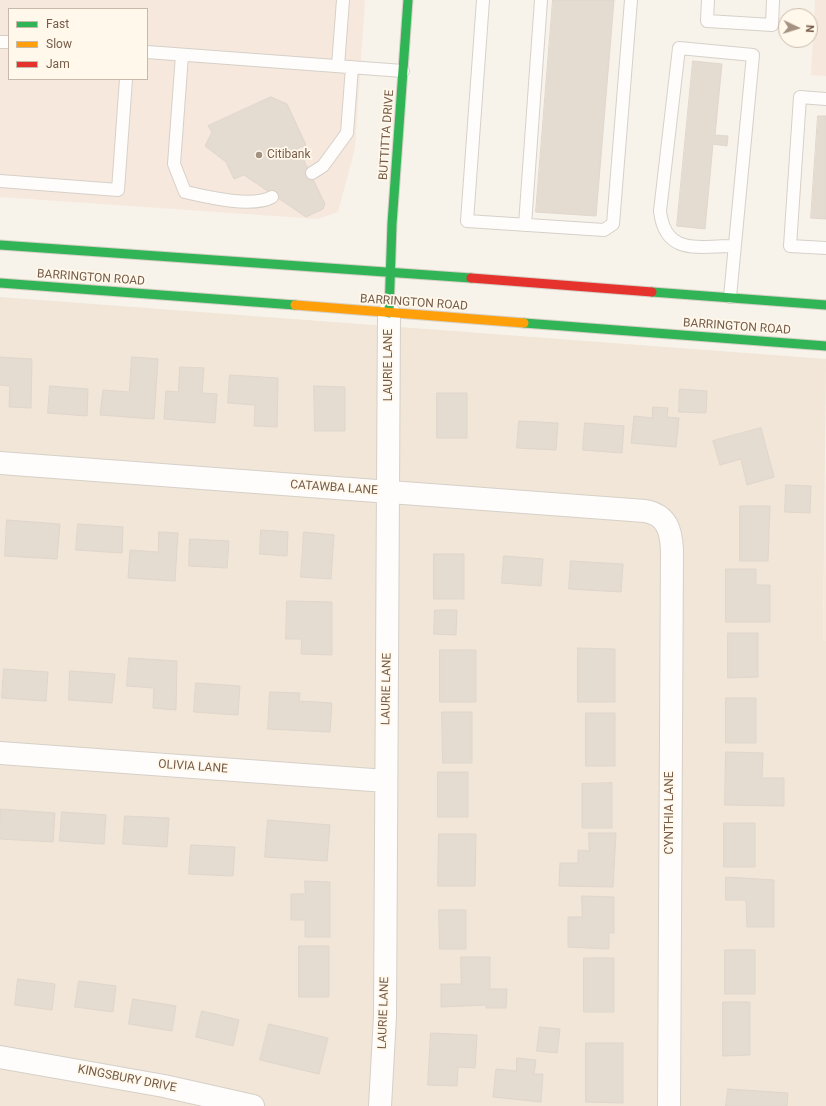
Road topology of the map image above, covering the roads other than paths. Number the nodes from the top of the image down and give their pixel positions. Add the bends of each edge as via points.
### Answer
1 (343, 0) edge
2 (408, 0) edge
3 (483, 0) edge
4 (541, 0) edge
5 (631, 0) edge
6 (708, 0) edge
7 (773, 0) edge
8 (148, 52) edge
9 (182, 55) junction
10 (338, 66) junction
11 (352, 67) junction
12 (403, 71) junction
13 (126, 80) edge
14 (826, 99) edge
15 (312, 173) dead end
16 (0, 181) edge
17 (272, 197) dead end
18 (525, 225) junction
19 (0, 245) edge
20 (734, 246) junction
21 (826, 248) edge
22 (390, 272) junction
23 (0, 283) edge
24 (730, 297) junction
25 (826, 305) edge
26 (389, 313) junction
27 (826, 346) edge
28 (0, 463) edge
29 (389, 492) junction
30 (665, 520) joint
31 (0, 753) edge
32 (386, 781) junction
33 (0, 1057) edge
34 (253, 1106) edge
35 (380, 1106) edge
36 (669, 1106) edge

1 - 10 lane
2 - 12 main road, BUTTITTA DRIVE
3 - 18 lane via 467,221
4 - 18 lane
5 - 18 lane via 613,224 604,230
6 - 7 lane via 707,21 772,25
8 - 9 lane
9 - 10 lane
9 - 17 lane via 174,164 185,192 217,200 264,202
10 - 11 lane
11 - 12 lane
11 - 15 lane via 347,133 324,166
12 - 22 main road, BUTTITTA DRIVE
13 - 16 lane via 118,190
14 - 21 lane via 800,97 790,246
19 - 22 main road
20 - 20 lane via 753,55 680,48 660,211 662,225 666,234 675,242 686,245
20 - 24 lane
22 - 24 main road
22 - 26 main road, LAURIE LANE
23 - 26 main road, BARRINGTON ROAD
24 - 25 main road
26 - 27 main road, BARRINGTON ROAD
26 - 29 street, LAURIE LANE
28 - 29 street, CATAWBA LANE
29 - 30 street, CATAWBA LANE via 645,511
29 - 32 street, LAURIE LANE
30 - 36 street, CYNTHIA LANE via 670,529 672,550
31 - 32 street, OLIVIA LANE
32 - 35 street, LAURIE LANE via 385,1016
33 - 34 street, KINGSBURY DRIVE via 103,1074

